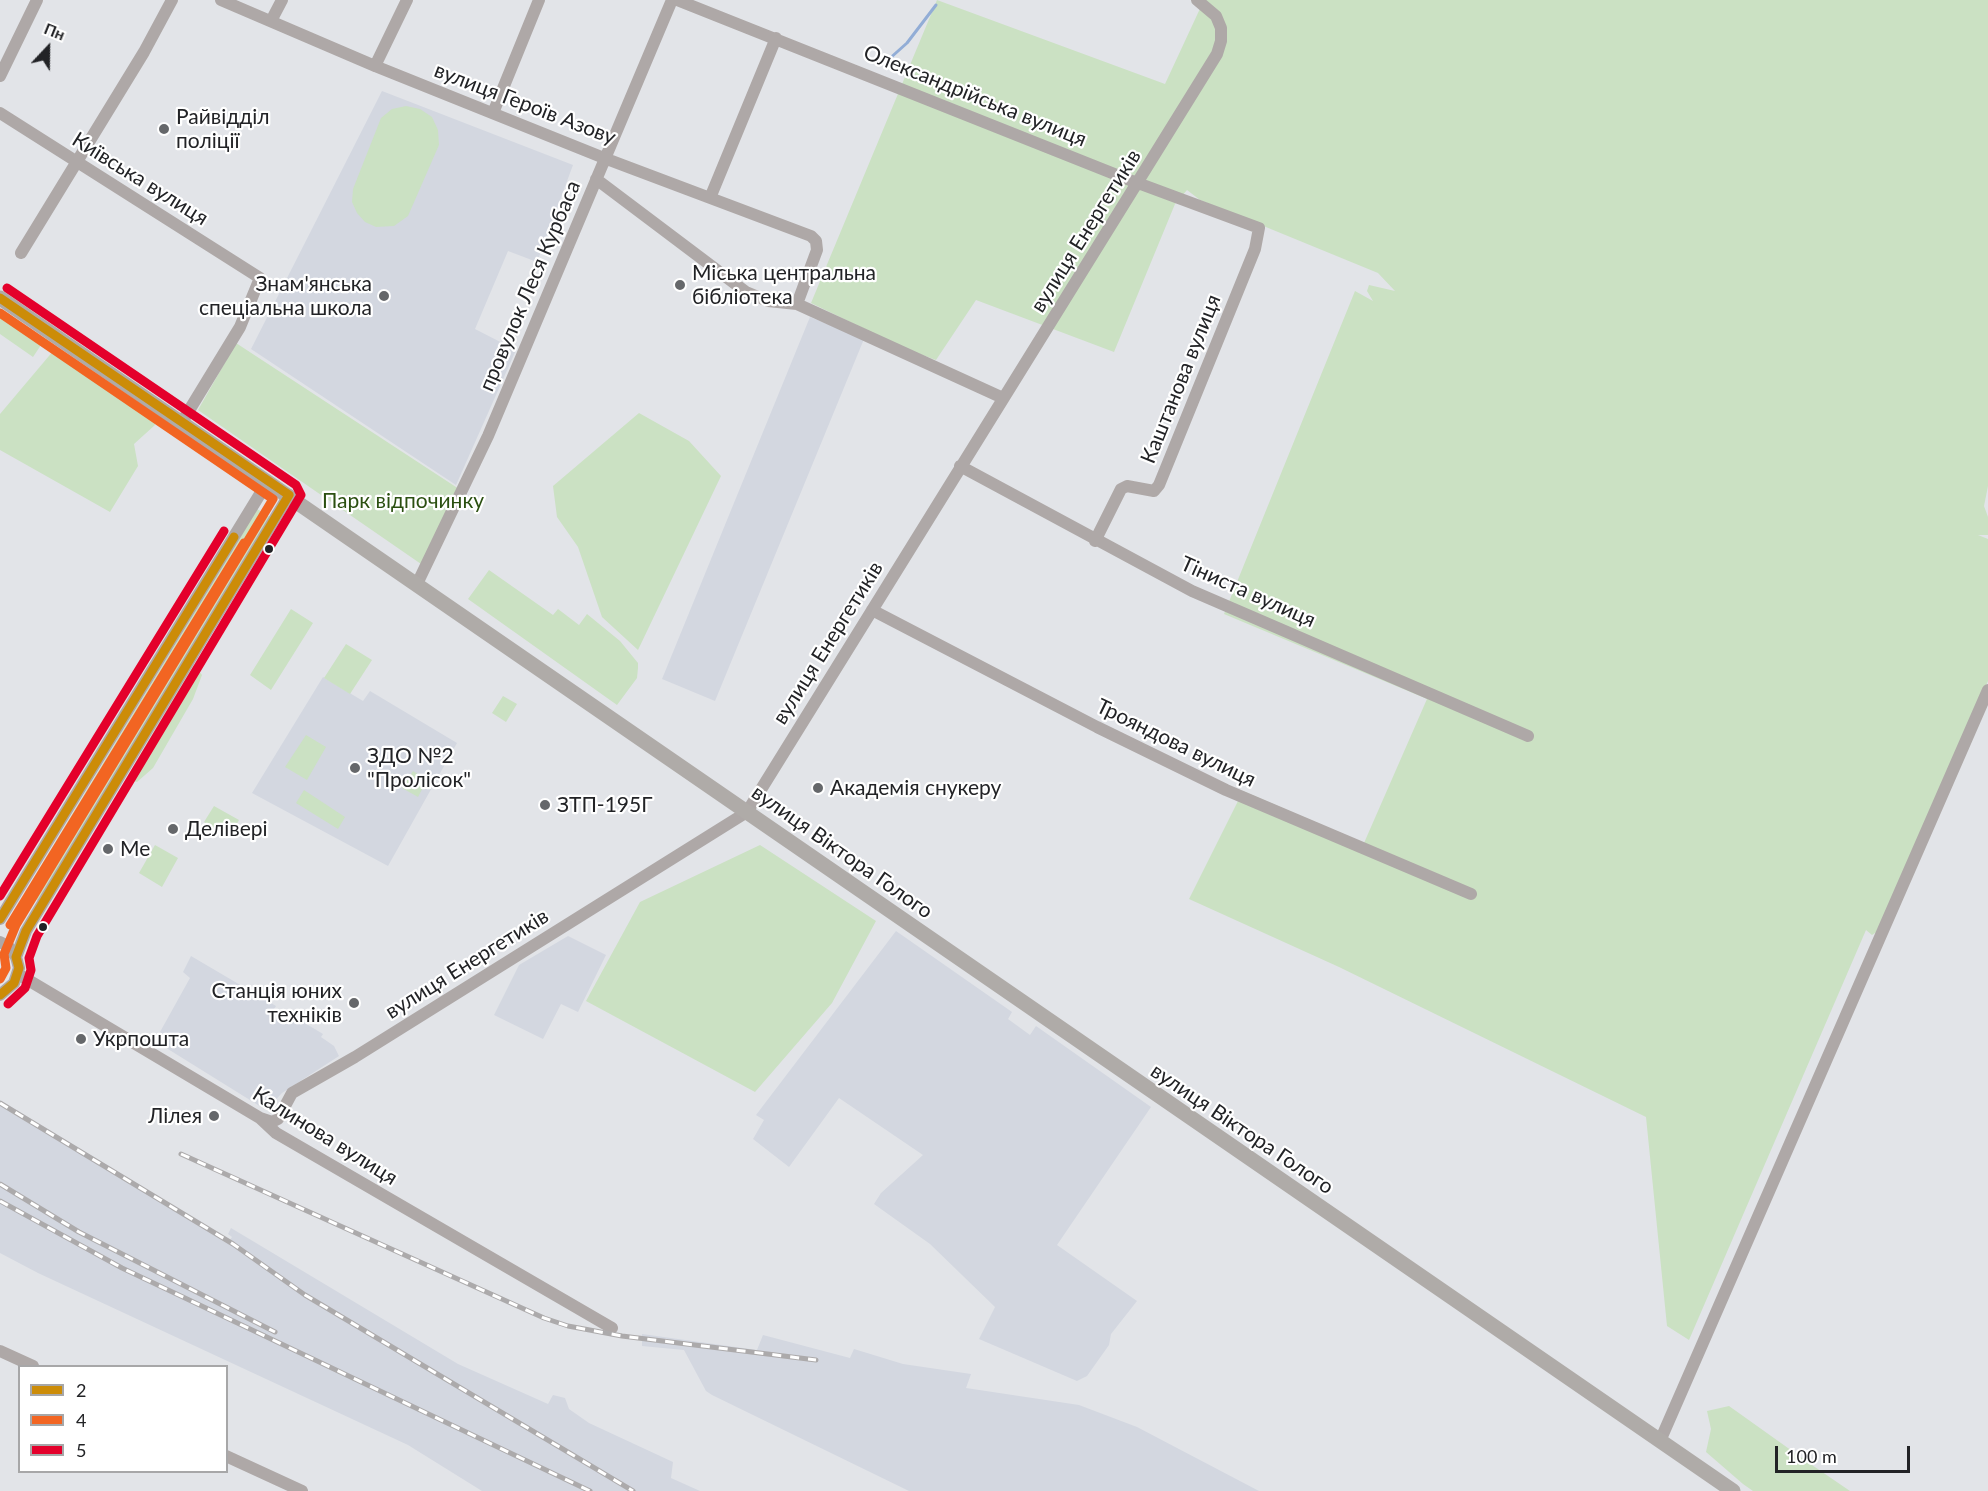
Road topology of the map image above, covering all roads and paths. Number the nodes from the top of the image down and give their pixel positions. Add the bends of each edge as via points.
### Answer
1 (37, 0) edge
2 (172, 0) edge
3 (221, 0) edge
4 (282, 0) edge
5 (407, 0) edge
6 (539, 0) edge
7 (672, 0) edge
8 (677, 0) edge
9 (1197, 0) edge
10 (271, 21) junction
11 (776, 38) junction
12 (375, 66) junction
13 (0, 76) edge
14 (0, 113) edge
15 (493, 113) junction
16 (604, 158) junction
17 (76, 162) junction
18 (596, 179) junction
19 (1140, 182) junction
20 (710, 198) junction
21 (1259, 228) joint
22 (21, 253) dead end
23 (0, 298) edge
24 (797, 304) junction
25 (1003, 398) junction
26 (182, 422) junction
27 (960, 466) junction
28 (268, 481) junction
29 (289, 495) junction
30 (1095, 541) junction
31 (417, 584) junction
32 (872, 610) junction
33 (1988, 690) edge
34 (1528, 736) dead end
35 (747, 812) junction
36 (1471, 894) dead end
37 (0, 919) edge
38 (0, 942) edge
39 (16, 957) junction
40 (18, 974) junction
41 (0, 995) edge
42 (260, 1118) junction
43 (612, 1328) dead end
44 (0, 1351) edge
45 (31, 1365) edge
46 (1660, 1441) junction
47 (228, 1457) edge
48 (302, 1491) edge
49 (1733, 1491) edge

1 - 13 street
2 - 17 street
3 - 10 street, вулиця Героїв Азову
4 - 10 street
5 - 12 street
6 - 15 street
7 - 16 street, провулок Леся Курбаса
8 - 11 street, Олександрійська вулиця
9 - 19 street, вулиця Енергетиків via 1207,6 1218,22 1221,41 1217,54
10 - 12 street, вулиця Героїв Азову
11 - 19 street, Олександрійська вулиця
11 - 20 street
12 - 15 street, вулиця Героїв Азову
14 - 17 street, Київська вулиця
15 - 16 street, вулиця Героїв Азову
16 - 18 street, провулок Леся Курбаса
16 - 20 street, вулиця Героїв Азову
17 - 22 street
17 - 26 street, Київська вулиця via 260,278 240,327
18 - 24 street via 746,292 768,301
18 - 31 street, провулок Леся Курбаса via 480,454
19 - 21 street, Олександрійська вулиця
19 - 25 street, вулиця Енергетиків
20 - 24 street, вулиця Героїв Азову via 816,241 817,250
21 - 30 street, Каштанова вулиця via 1255,249 1159,485 1154,491 1127,486 1121,489
23 - 26 main road, вулиця Віктора Голого
24 - 25 street
25 - 27 street, вулиця Енергетиків
26 - 28 main road, вулиця Віктора Голого
27 - 30 street, Тіниста вулиця
27 - 32 street, вулиця Енергетиків
28 - 29 main road, вулиця Віктора Голого
28 - 37 street
29 - 31 main road, вулиця Віктора Голого
29 - 39 street via 26,931
30 - 34 street, Тіниста вулиця via 1192,591
31 - 35 main road, вулиця Віктора Голого
32 - 35 street, вулиця Енергетиків
32 - 36 street, Трояндова вулиця via 1226,790
33 - 46 street
35 - 42 street, вулиця Енергетиків via 292,1093 278,1119 272,1122
35 - 46 main road, вулиця Віктора Голого
38 - 39 street
39 - 40 street
40 - 41 street
40 - 42 street, Калинова вулиця
42 - 43 street, Калинова вулиця via 276,1133
44 - 45 street
46 - 49 main road, вулиця Віктора Голого
47 - 48 street

